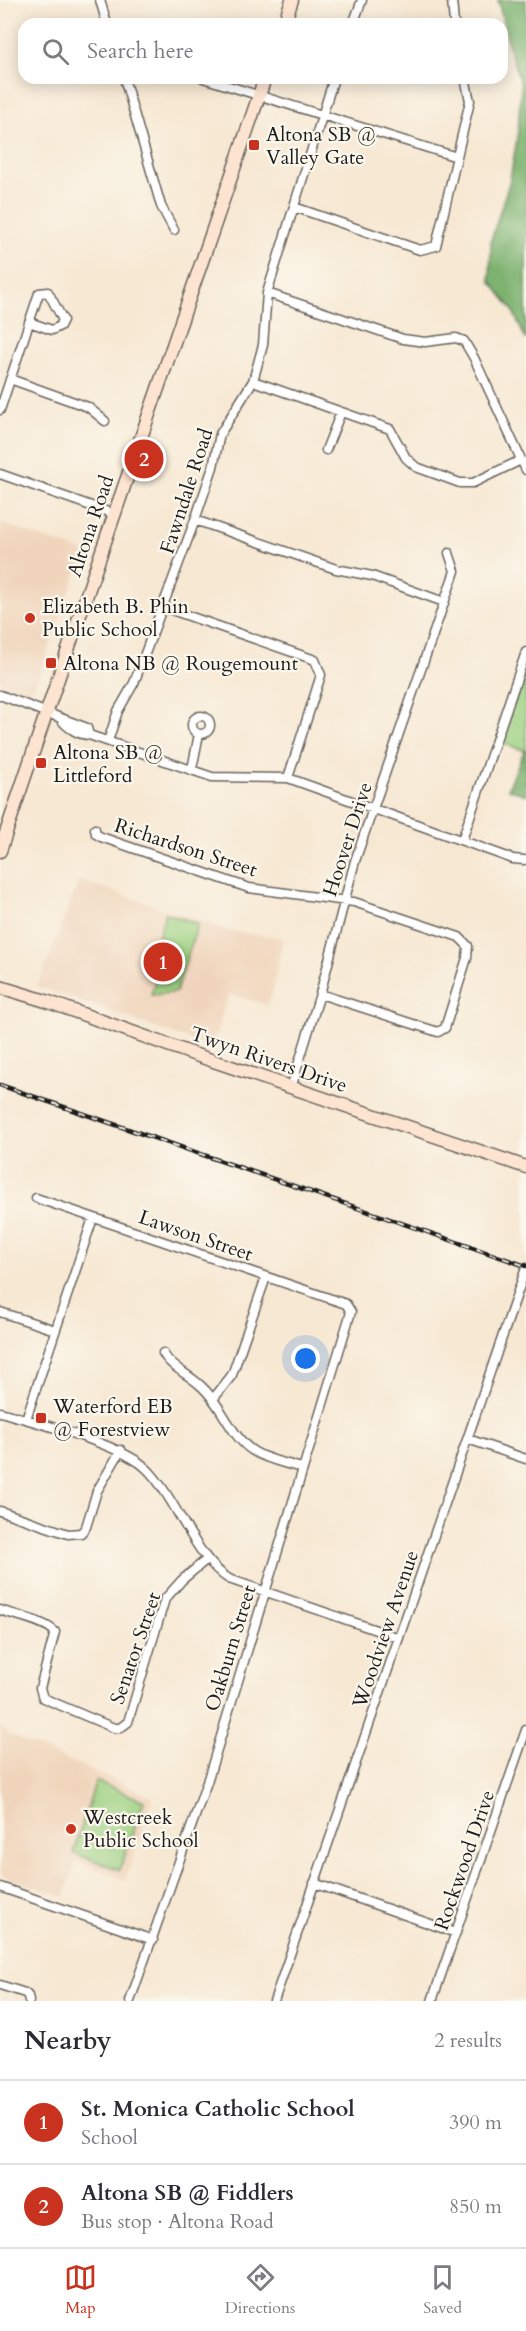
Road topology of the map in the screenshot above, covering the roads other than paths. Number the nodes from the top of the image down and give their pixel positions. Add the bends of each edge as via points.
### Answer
1 (100, 0) edge
2 (292, 0) edge
3 (362, 0) edge
4 (452, 0) edge
5 (105, 18) edge
6 (286, 18) edge
7 (355, 18) edge
8 (454, 18) edge
9 (126, 84) edge
10 (221, 84) edge
11 (263, 84) edge
12 (332, 84) edge
13 (466, 84) edge
14 (259, 97) junction
15 (322, 115) junction
16 (457, 157) junction
17 (294, 207) junction
18 (174, 230) dead end
19 (267, 293) junction
20 (29, 322) junction
21 (10, 379) junction
22 (253, 381) junction
23 (0, 410) edge
24 (341, 411) junction
25 (105, 421) dead end
26 (326, 450) dead end
27 (521, 460) junction
28 (526, 470) edge
29 (0, 474) edge
30 (114, 514) junction
31 (195, 520) junction
32 (449, 553) dead end
33 (444, 602) junction
34 (163, 607) junction
35 (526, 652) edge
36 (0, 695) edge
37 (45, 711) junction
38 (199, 734) dead end
39 (108, 741) junction
40 (192, 770) junction
41 (288, 778) junction
42 (374, 810) junction
43 (95, 829) dead end
44 (462, 840) junction
45 (0, 851) edge
46 (524, 860) dead end
47 (343, 900) junction
48 (0, 987) edge
49 (321, 994) junction
50 (291, 1088) junction
51 (526, 1167) edge
52 (36, 1198) dead end
53 (93, 1218) junction
54 (526, 1268) edge
55 (266, 1277) junction
56 (346, 1304) joint
57 (0, 1312) edge
58 (55, 1330) junction
59 (163, 1353) dead end
60 (214, 1398) junction
61 (0, 1412) edge
62 (26, 1419) junction
63 (468, 1439) junction
64 (121, 1450) junction
65 (526, 1459) edge
66 (301, 1468) junction
67 (0, 1511) edge
68 (207, 1559) junction
69 (265, 1591) junction
70 (0, 1610) edge
71 (399, 1638) junction
72 (526, 1730) edge
73 (314, 1883) junction
74 (0, 1887) edge
75 (456, 1933) junction
76 (153, 1940) junction
77 (0, 1985) edge
78 (29, 2001) edge
79 (130, 2001) edge
80 (274, 2001) edge
81 (432, 2001) edge

1 - 5 street
2 - 6 main road
3 - 7 street
4 - 8 street
9 - 18 street via 161,207
10 - 14 street
11 - 14 main road, Altona Road
12 - 15 street, Fawndale Road
13 - 16 street via 470,101
14 - 15 street
14 - 30 main road, Altona Road
15 - 16 street
15 - 17 street, Fawndale Road
16 - 17 street via 436,246 420,250
17 - 19 street, Fawndale Road
19 - 22 street, Fawndale Road via 263,345
19 - 27 street via 403,339 425,342 456,338 465,342
20 - 20 street via 52,330 60,326 63,320 48,292 39,293
20 - 21 street
21 - 23 street
21 - 25 street via 88,407
22 - 24 street
22 - 31 street, Fawndale Road via 220,434
24 - 26 street
24 - 27 street via 390,429 406,458 416,467 460,483 473,483
27 - 28 street
29 - 30 street
30 - 37 main road, Altona Road
31 - 33 street
31 - 34 street, Fawndale Road
32 - 33 street, Hoover Drive via 455,571
33 - 42 street, Hoover Drive
34 - 39 street, Fawndale Road
34 - 41 street via 315,660 321,675
35 - 44 street
36 - 37 street
37 - 39 street via 61,719 65,726
37 - 45 main road, Altona Road
38 - 40 street
39 - 40 street
40 - 41 street via 212,777
41 - 42 street
42 - 44 street
42 - 47 street, Hoover Drive
43 - 47 street, Richardson Street via 101,837 249,888
44 - 46 street
47 - 49 street, Hoover Drive
47 - 49 street, Richardson Street via 459,937 468,946 467,958 445,1029 438,1032
48 - 50 main road, Twyn Rivers Drive
49 - 50 street, Hoover Drive
50 - 51 main road, Twyn Rivers Drive
52 - 53 street, Lawson Street
53 - 55 street, Lawson Street
53 - 58 street
54 - 63 street, Woodview Avenue
55 - 56 street, Lawson Street
55 - 60 street via 232,1375
56 - 66 street, Oakburn Street via 350,1307 350,1318
57 - 58 street
58 - 62 street
59 - 60 street
60 - 66 street via 252,1450
61 - 62 street
62 - 64 street
63 - 65 street
63 - 71 street, Woodview Avenue
64 - 67 street via 97,1491 81,1533 68,1534
64 - 68 street via 147,1468
66 - 69 street, Oakburn Street
68 - 69 street via 229,1579
68 - 70 street, Senator Street via 165,1599 128,1722 120,1728 43,1698 40,1688 55,1632
69 - 71 street
69 - 76 street, Oakburn Street via 207,1782
71 - 73 street, Woodview Avenue
72 - 75 street, Rockwood Drive
73 - 75 street
73 - 80 street, Woodview Avenue
74 - 76 street
75 - 81 street, Rockwood Drive
76 - 79 street, Oakburn Street
77 - 78 street via 25,1993

